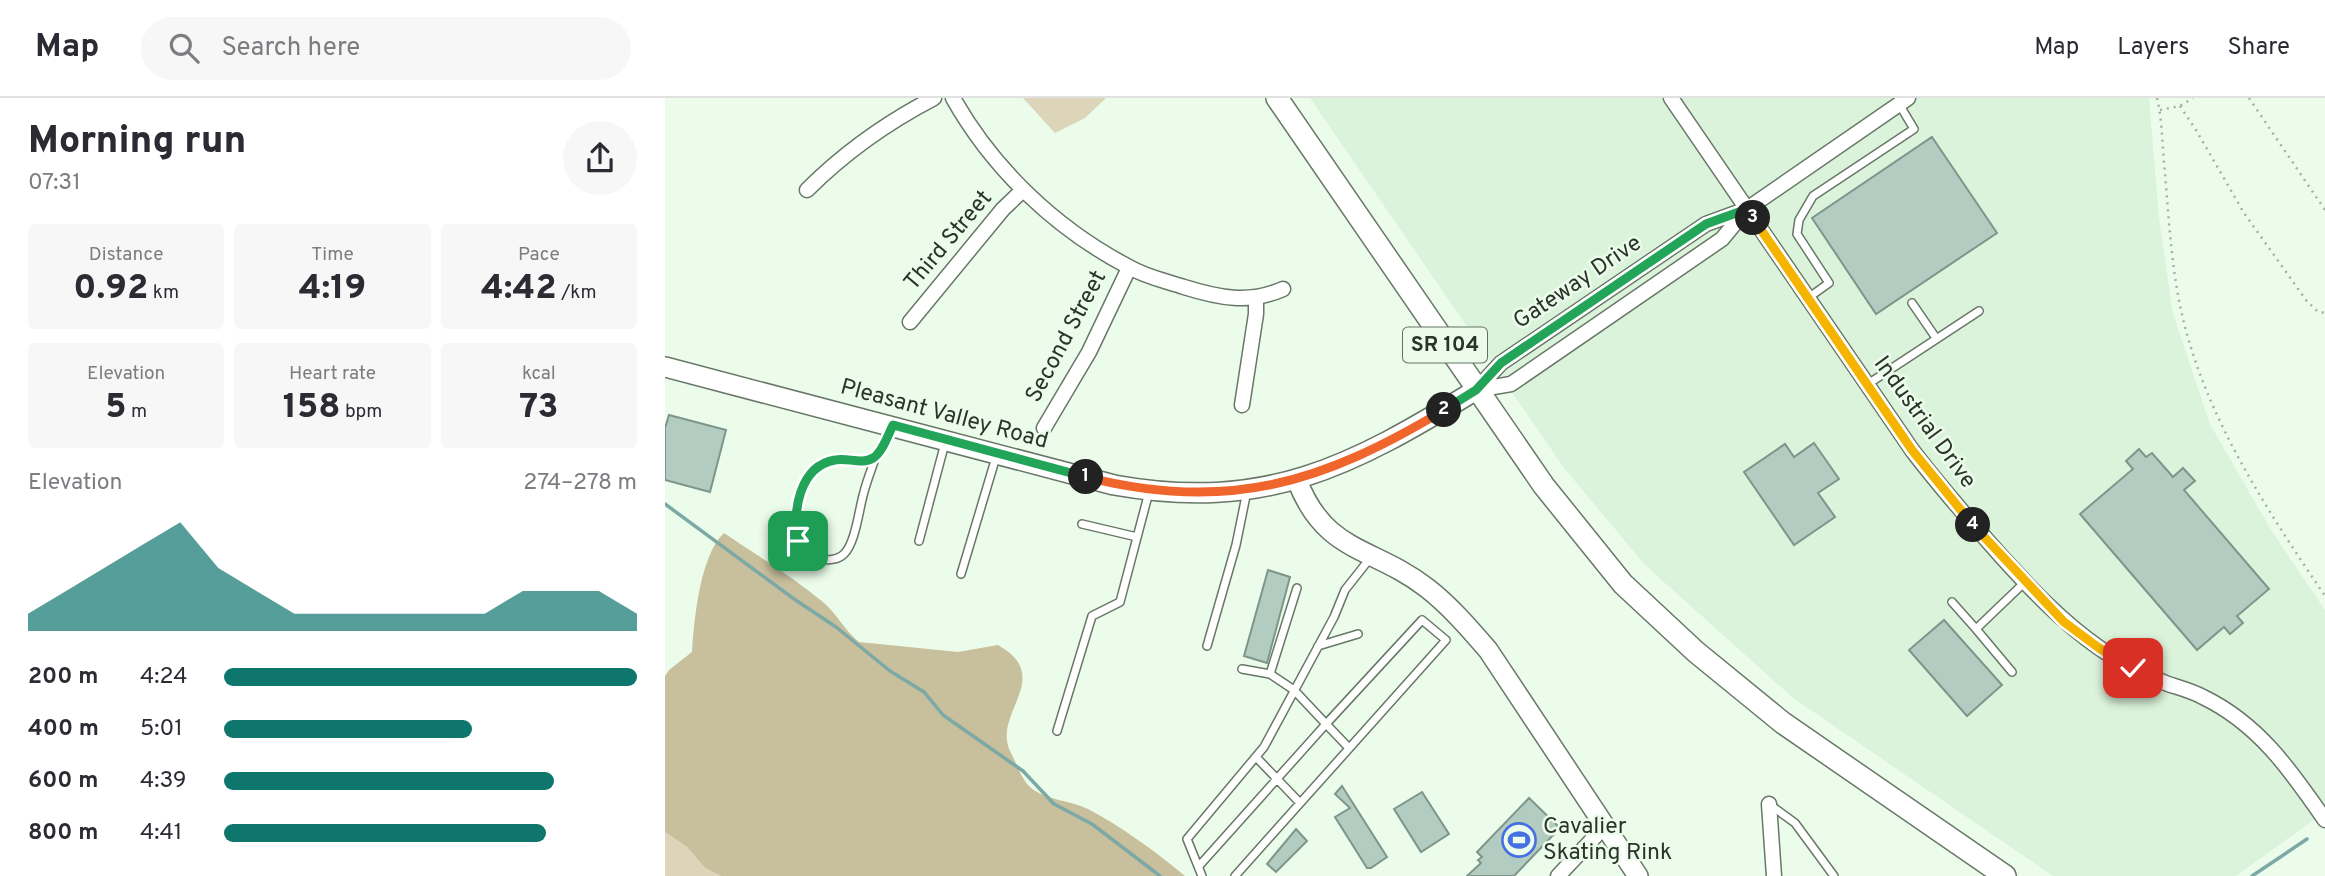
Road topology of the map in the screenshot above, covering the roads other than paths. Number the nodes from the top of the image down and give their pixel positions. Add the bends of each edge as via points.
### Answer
1 (934, 98) edge
2 (953, 98) edge
3 (1277, 98) edge
4 (1671, 98) edge
5 (1904, 101) edge
6 (807, 190) dead end
7 (1023, 190) junction
8 (1747, 209) junction
9 (1129, 268) junction
10 (1283, 289) dead end
11 (1256, 298) junction
12 (1808, 298) junction
13 (1912, 303) dead end
14 (1979, 312) dead end
15 (910, 322) dead end
16 (1936, 338) junction
17 (665, 367) edge
18 (1867, 385) junction
19 (1476, 390) junction
20 (1242, 405) dead end
21 (893, 425) junction
22 (1044, 428) dead end
23 (946, 440) junction
24 (997, 454) junction
25 (876, 457) junction
26 (1297, 480) junction
27 (1248, 490) junction
28 (1149, 491) junction
29 (1082, 524) dead end
30 (1137, 537) junction
31 (919, 541) dead end
32 (1371, 557) junction
33 (961, 574) dead end
34 (2025, 582) junction
35 (1297, 588) dead end
36 (1952, 602) dead end
37 (1976, 629) junction
38 (1358, 634) dead end
39 (1206, 646) dead end
40 (1318, 646) junction
41 (1242, 669) dead end
42 (2012, 673) dead end
43 (1270, 674) junction
44 (1294, 690) junction
45 (1326, 724) junction
46 (1057, 731) dead end
47 (1349, 748) junction
48 (1256, 757) junction
49 (1276, 779) junction
50 (1300, 803) junction
51 (1769, 804) joint
52 (2325, 820) edge
53 (1604, 827) junction
54 (1199, 866) junction
55 (1202, 876) edge
56 (1235, 876) edge
57 (1558, 876) edge
58 (1638, 876) edge
59 (1774, 876) edge
60 (1834, 876) edge
61 (2005, 876) edge

1 - 6 street via 870,135
2 - 7 street via 981,143
3 - 19 main road, SR 104
4 - 8 street, Industrial Drive
5 - 8 street, Gateway Drive
5 - 12 lane via 1914,129 1813,196 1799,220 1797,234 1829,283
7 - 9 street via 1077,236
7 - 15 street, Third Street
8 - 12 street, Industrial Drive
8 - 19 street, Gateway Drive via 1706,224 1501,363
8 - 19 street, Gateway Drive via 1722,239 1511,384
9 - 11 street via 1203,293
9 - 22 street, Second Street via 1089,352
10 - 11 street
11 - 20 street
12 - 18 street, Industrial Drive
13 - 16 lane
14 - 16 lane
16 - 18 lane
17 - 21 street, Pleasant Valley Road
18 - 34 street, Industrial Drive via 1937,484
19 - 26 street, Pleasant Valley Road via 1375,449
19 - 61 main road, SR 104 via 1544,486 1623,584 1696,652 1783,723
21 - 23 street, Pleasant Valley Road
21 - 25 lane
23 - 24 street, Pleasant Valley Road
23 - 31 lane
24 - 28 street, Pleasant Valley Road
24 - 33 lane
25 - 25 lane via 829,461 808,480 800,495 795,526 798,541 811,556 824,560 844,554
26 - 27 street, Pleasant Valley Road
26 - 32 street via 1305,503 1326,529
27 - 28 street, Pleasant Valley Road
27 - 39 lane
28 - 30 lane
29 - 30 lane
30 - 46 lane via 1120,602 1092,616
32 - 40 lane via 1345,590
32 - 53 street via 1426,587 1468,626
34 - 37 lane
34 - 52 street, Industrial Drive via 2064,622 2099,648 2133,668 2202,696 2252,729 2288,767
35 - 43 lane
36 - 37 lane
37 - 42 lane
38 - 40 lane
40 - 44 lane
41 - 43 lane
43 - 44 lane
44 - 45 lane
44 - 48 lane
45 - 47 lane
45 - 47 lane via 1422,620 1446,640
45 - 49 lane
47 - 50 lane
48 - 49 lane
48 - 54 lane via 1187,839
49 - 50 lane
49 - 54 lane
50 - 56 lane
51 - 59 street
51 - 60 lane via 1795,823
53 - 57 street
53 - 58 street
54 - 55 lane

